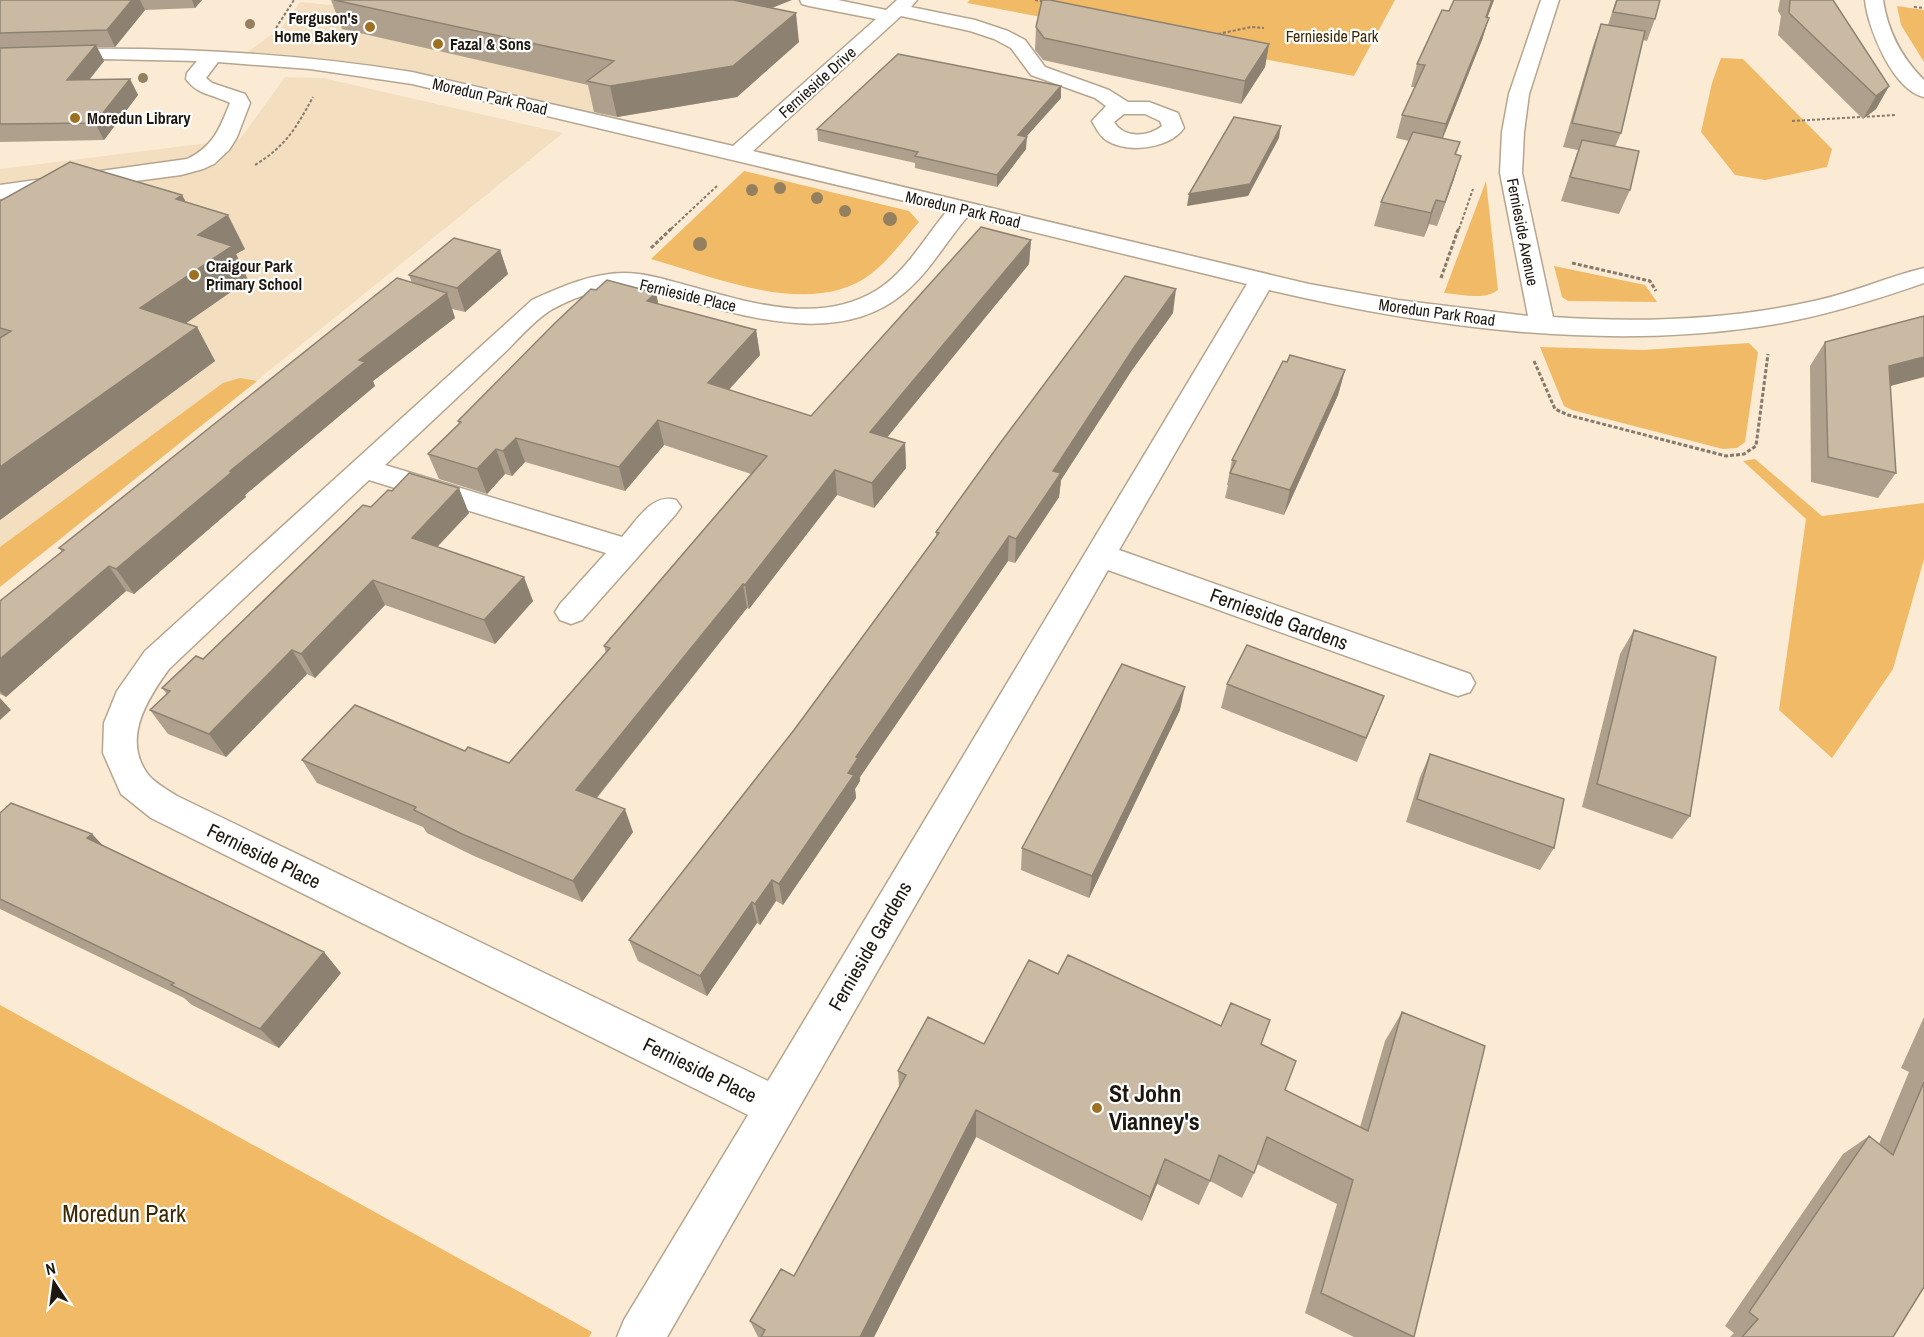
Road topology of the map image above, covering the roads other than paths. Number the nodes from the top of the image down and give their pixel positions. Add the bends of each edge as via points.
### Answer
1 (809, 0) edge
2 (1550, 0) edge
3 (1874, 0) edge
4 (898, 9) edge
5 (213, 56) junction
6 (0, 57) edge
7 (375, 57) dead end
8 (351, 68) junction
9 (1924, 91) edge
10 (1123, 108) dead end
11 (742, 156) junction
12 (0, 192) edge
13 (961, 209) junction
14 (1924, 275) edge
15 (1262, 280) junction
16 (1542, 324) junction
17 (366, 469) junction
18 (666, 507) dead end
19 (627, 549) junction
20 (1100, 555) junction
21 (571, 612) dead end
22 (1458, 684) dead end
23 (776, 1107) junction
24 (641, 1337) edge

1 - 4 street
2 - 16 street, Fernieside Avenue via 1519,94 1511,173
3 - 9 street via 1879,29 1892,55
4 - 10 street via 1001,34 1018,44 1038,71 1102,94
4 - 11 street, Fernieside Drive
5 - 6 street, Moredun Park Road via 92,53
5 - 8 street, Moredun Park Road
5 - 12 street via 196,79 205,87 238,98 240,104 227,140 214,155 181,168
7 - 8 street
8 - 11 street, Moredun Park Road via 579,111
11 - 13 street, Moredun Park Road
13 - 15 street, Moredun Park Road
13 - 17 street, Fernieside Place via 887,295 840,314 778,317 647,282 615,281 570,292 542,305
14 - 16 street, Moredun Park Road via 1810,310 1734,321 1613,327
15 - 16 street, Moredun Park Road via 1412,310
15 - 20 street, Fernieside Gardens
17 - 19 street
17 - 23 street, Fernieside Place via 157,660 134,691 121,723 120,753 134,784 164,807
18 - 19 street
19 - 21 street
20 - 22 street, Fernieside Gardens
20 - 23 street, Fernieside Gardens
23 - 24 street, Fernieside Gardens

